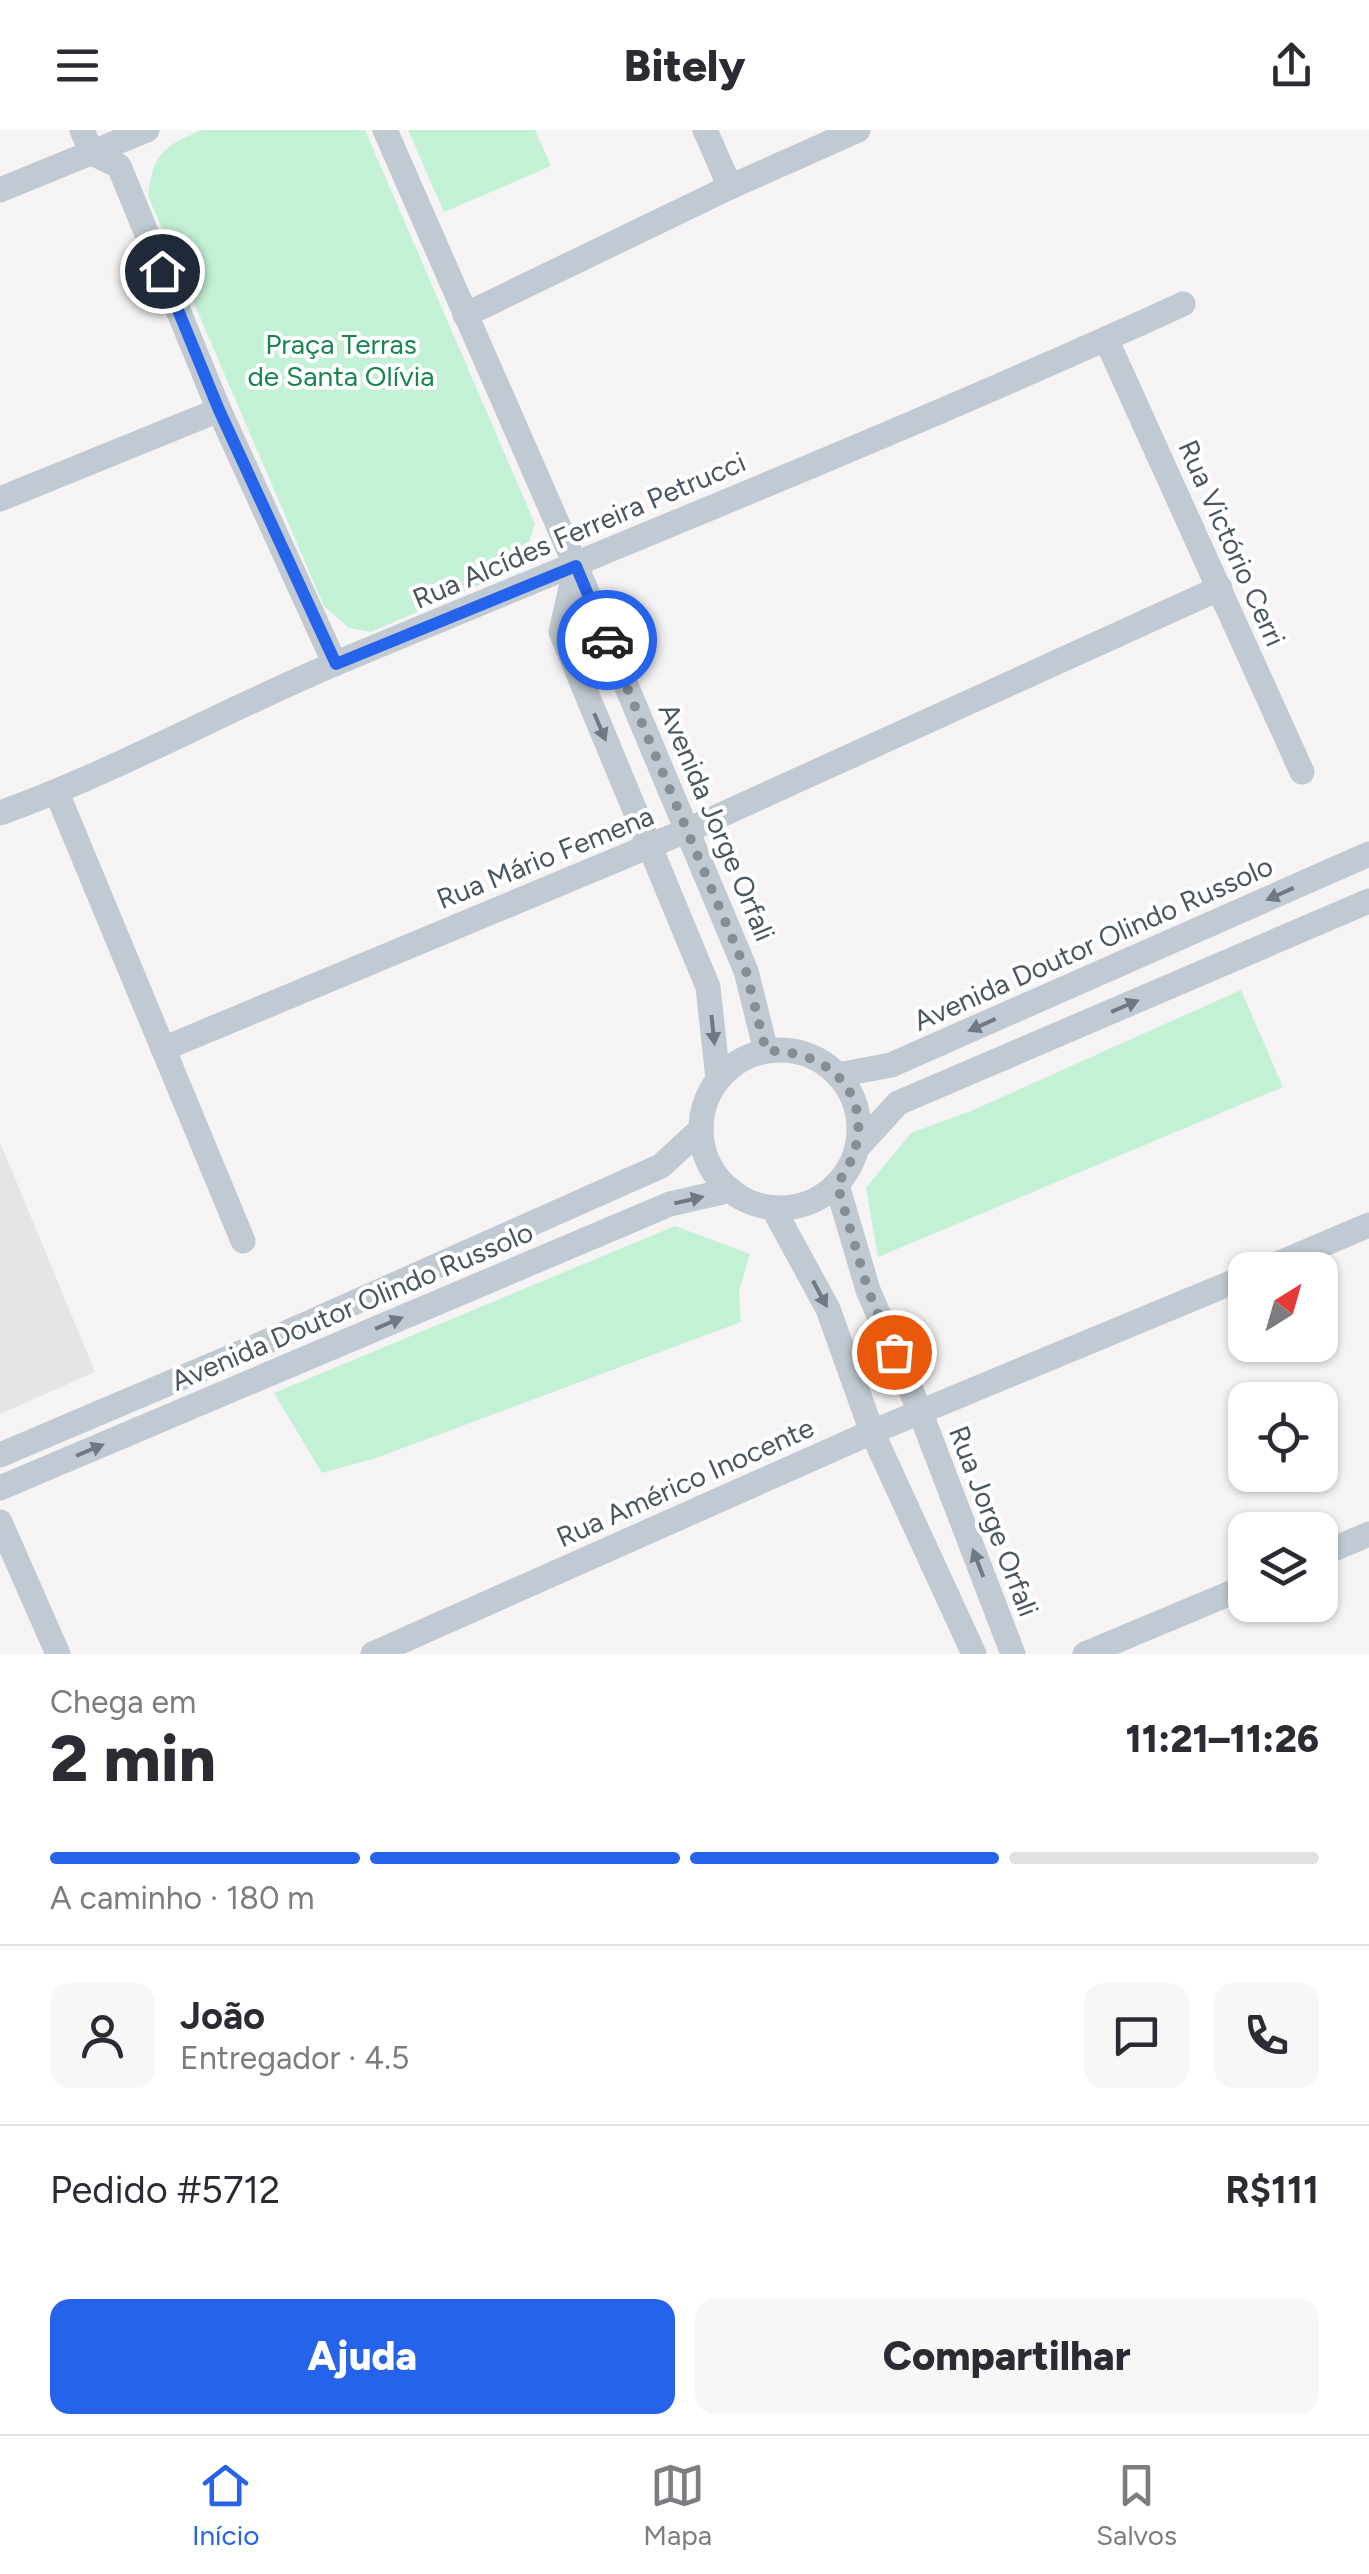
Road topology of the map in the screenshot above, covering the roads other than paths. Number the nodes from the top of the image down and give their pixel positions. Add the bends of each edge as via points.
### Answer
1 (148, 130) edge
2 (385, 130) edge
3 (705, 130) edge
4 (858, 130) edge
5 (87, 142) edge
6 (730, 186) junction
7 (0, 190) edge
8 (1183, 304) dead end
9 (465, 315) junction
10 (1106, 339) junction
11 (219, 410) junction
12 (0, 499) edge
13 (576, 566) junction
14 (1220, 588) junction
15 (336, 664) junction
16 (1302, 772) dead end
17 (56, 793) junction
18 (0, 813) edge
19 (688, 830) junction
20 (649, 845) junction
21 (1369, 854) edge
22 (1369, 901) edge
23 (162, 1048) junction
24 (766, 1051) junction
25 (838, 1075) junction
26 (718, 1080) junction
27 (701, 1129) junction
28 (857, 1148) junction
29 (837, 1184) junction
30 (731, 1190) junction
31 (774, 1208) junction
32 (1369, 1225) edge
33 (242, 1242) dead end
34 (1305, 1252) edge
35 (1228, 1285) edge
36 (921, 1414) junction
37 (872, 1432) junction
38 (0, 1455) edge
39 (0, 1488) edge
40 (0, 1522) edge
41 (1369, 1534) edge
42 (1338, 1547) edge
43 (1228, 1593) edge
44 (58, 1654) edge
45 (373, 1654) edge
46 (974, 1654) edge
47 (1014, 1654) edge
48 (1085, 1654) edge

1 - 5 street
2 - 9 street, Avenida Jorge Orfali
3 - 6 street
4 - 6 street
5 - 7 street
5 - 11 street via 118,166
6 - 9 street
8 - 10 street, Rua Alcídes Ferreira Petrucci
9 - 13 street, Avenida Jorge Orfali
10 - 13 street, Rua Alcídes Ferreira Petrucci
10 - 14 street, Rua Victório Cerri
11 - 12 street
11 - 15 street
13 - 15 street, Rua Alcídes Ferreira Petrucci
13 - 19 street, Avenida Jorge Orfali
13 -> 20 street via 561,632
14 - 16 street, Rua Victório Cerri
14 - 19 street, Rua Mário Femena
15 - 17 street, Rua Alcídes Ferreira Petrucci
17 - 18 street, Rua Alcídes Ferreira Petrucci
17 - 23 street
19 - 20 street, Rua Mário Femena
19 - 24 street, Avenida Jorge Orfali via 746,971
20 - 23 street, Rua Mário Femena
20 -> 26 street via 708,987
21 -> 25 street, Avenida Doutor Olindo Russolo via 890,1065
28 -> 22 street via 898,1103
23 - 33 street
24 - 25 street via 792,1050
24 - 26 street
25 - 28 street via 853,1097
26 - 27 street
27 - 30 street via 715,1173
27 - 38 street, Avenida Doutor Olindo Russolo via 661,1166
28 - 29 street
29 - 31 street via 797,1206
29 - 36 street, Rua Jorge Orfali via 868,1290
30 - 31 street
39 -> 30 street, Avenida Doutor Olindo Russolo via 670,1204
31 -> 37 street via 828,1309
32 - 34 street
35 - 36 street, Rua Américo Inocente
36 - 37 street, Rua Américo Inocente
47 -> 36 street, Rua Jorge Orfali
37 - 45 street, Rua Américo Inocente
37 - 46 street
40 - 44 street
41 - 42 street
43 - 48 street

